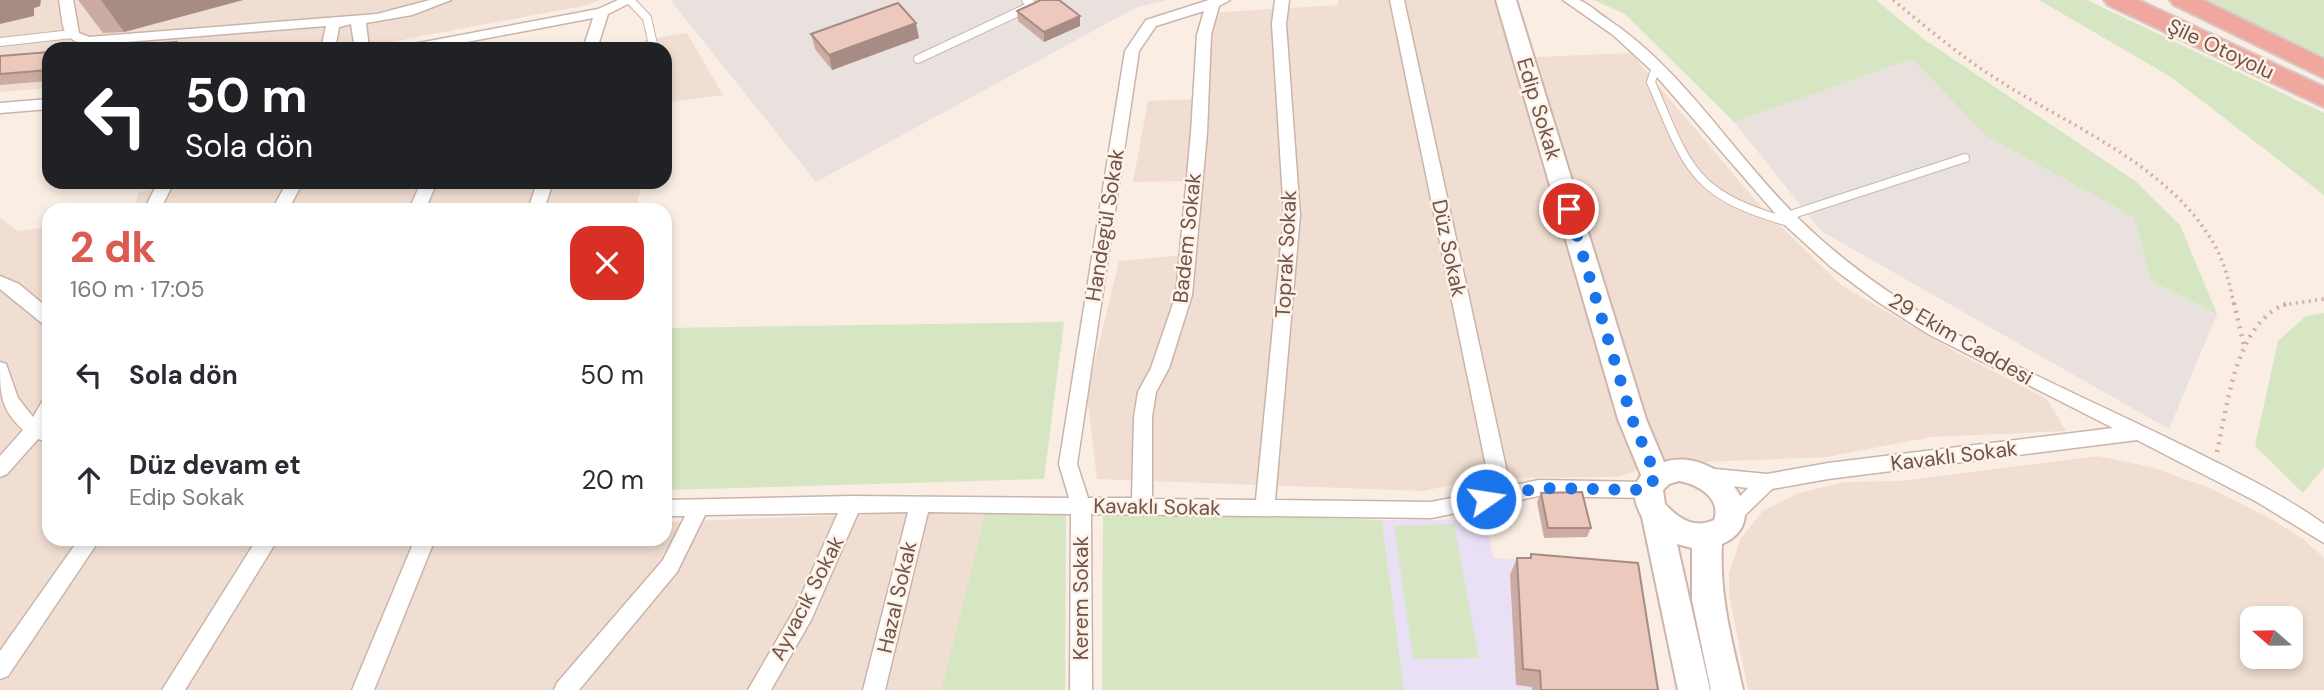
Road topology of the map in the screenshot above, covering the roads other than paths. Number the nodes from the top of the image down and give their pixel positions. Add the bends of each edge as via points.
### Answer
1 (66, 0) edge
2 (444, 0) edge
3 (629, 0) edge
4 (1026, 0) edge
5 (1282, 0) edge
6 (1397, 0) edge
7 (1506, 0) edge
8 (1570, 0) edge
9 (2117, 0) edge
10 (2159, 0) edge
11 (2183, 0) edge
12 (1217, 3) edge
13 (602, 12) junction
14 (347, 19) junction
15 (492, 33) junction
16 (72, 34) junction
17 (0, 42) edge
18 (329, 42) edge
19 (361, 42) edge
20 (445, 42) edge
21 (488, 42) edge
22 (592, 42) edge
23 (652, 42) edge
24 (918, 59) dead end
25 (1656, 67) junction
26 (2324, 70) edge
27 (2324, 79) edge
28 (2324, 98) edge
29 (42, 105) edge
30 (0, 108) edge
31 (1965, 158) dead end
32 (1790, 220) junction
33 (0, 282) edge
34 (42, 313) edge
35 (0, 369) edge
36 (2142, 432) junction
37 (41, 433) edge
38 (0, 469) edge
39 (1767, 482) junction
40 (1669, 486) junction
41 (1502, 495) junction
42 (852, 504) junction
43 (920, 504) junction
44 (701, 506) junction
45 (1081, 506) junction
46 (1142, 507) junction
47 (672, 508) edge
48 (1265, 508) junction
49 (1731, 516) junction
50 (2324, 535) edge
51 (1709, 537) junction
52 (84, 546) edge
53 (264, 546) edge
54 (422, 546) edge
55 (0, 669) edge
56 (173, 690) edge
57 (363, 690) edge
58 (565, 690) edge
59 (759, 690) edge
60 (874, 690) edge
61 (1081, 690) edge
62 (1694, 690) edge
63 (1727, 690) edge

1 - 16 street
2 - 14 street via 407,12
3 - 13 street
3 - 23 lane via 647,18
4 - 24 lane via 1033,5
5 - 48 street, Toprak Sokak via 1279,24 1292,215
6 - 41 street, Düz Sokak
7 - 40 main road, Edip Sokak via 1632,419
8 - 25 street, 29 Ekim Caddesi via 1618,32
9 - 28 highway, Şile Otoyolu
10 - 27 highway, Şile Otoyolu
11 - 26 highway
12 - 45 street, Handegül Sokak via 1152,23 1132,51 1068,464
12 - 46 street, Badem Sokak via 1204,35 1184,295 1160,368 1147,392 1143,417
13 - 15 street
13 - 22 street
14 - 16 street via 89,41
14 - 18 street via 333,25
14 - 19 street via 360,24
15 - 20 street
15 - 21 street
16 - 17 lane
25 - 32 street, 29 Ekim Caddesi
25 - 32 lane via 1651,82 1696,175 1719,194
29 - 30 street
31 - 32 lane
32 - 36 street, 29 Ekim Caddesi via 1815,245 1925,322
33 - 34 street
35 - 37 street via 11,403
36 - 39 street, Kavaklı Sokak
36 - 50 street, 29 Ekim Caddesi via 2303,519
37 - 38 street
39 - 40 street, Kavaklı Sokak
39 - 49 street
40 - 41 street, Kavaklı Sokak via 1539,488
40 - 49 main road, Edip Sokak via 1725,494
40 - 51 main road via 1681,534
40 - 62 main road
41 - 48 street, Kavaklı Sokak via 1431,510
42 - 43 street, Kavaklı Sokak
42 - 44 street, Kavaklı Sokak
42 - 59 street, Ayvacık Sokak via 804,613
43 - 45 street, Kavaklı Sokak
43 - 60 street, Hazal Sokak
44 - 47 street, Kavaklı Sokak
44 - 58 street via 670,566
45 - 46 street, Kavaklı Sokak
45 - 61 street, Kerem Sokak
46 - 48 street, Kavaklı Sokak
49 - 51 main road via 1720,533
51 - 63 main road via 1707,600
52 - 55 street
53 - 56 street
54 - 57 street

